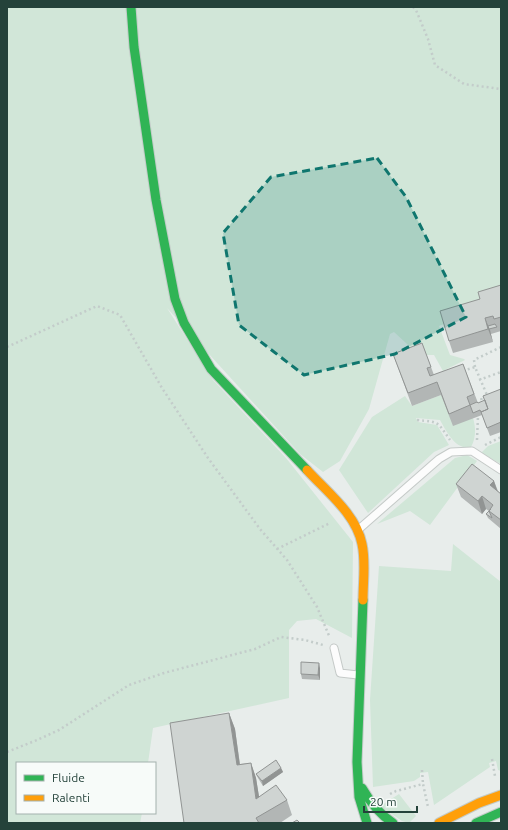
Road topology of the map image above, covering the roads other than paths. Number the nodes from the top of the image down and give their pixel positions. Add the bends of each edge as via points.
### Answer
1 (131, 7) edge
2 (501, 470) edge
3 (358, 529) junction
4 (334, 648) road end
5 (360, 676) junction
6 (358, 781) junction
7 (501, 795) edge
8 (501, 812) edge
9 (367, 823) edge
10 (393, 823) edge
11 (439, 823) edge
12 (476, 823) edge

1 - 3 street via 135,61 156,200 175,299 184,323 211,369 349,515
2 - 3 lane via 472,451 451,452 439,459
3 - 5 street via 363,547 364,566
4 - 5 lane via 340,673
5 - 6 street
6 - 9 street via 359,797
6 - 10 street via 376,809
7 - 11 street
8 - 12 street

